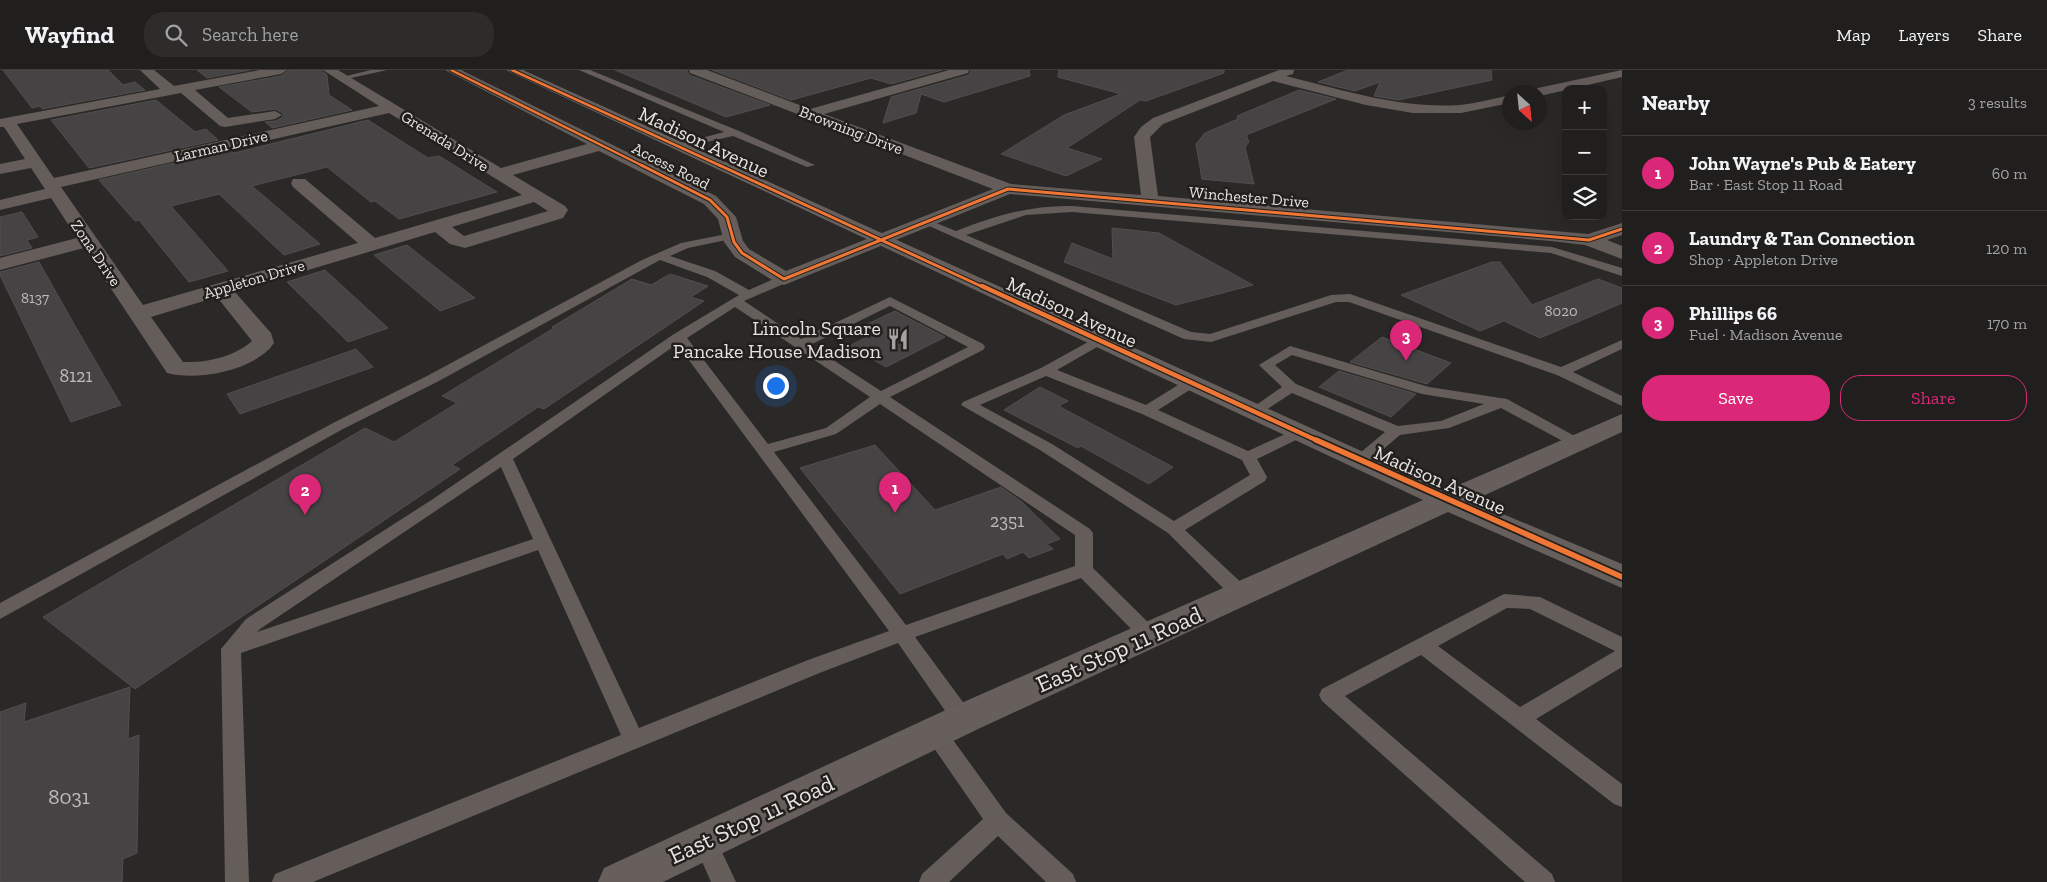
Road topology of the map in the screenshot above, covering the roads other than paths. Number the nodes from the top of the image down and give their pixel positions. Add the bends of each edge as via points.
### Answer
1 (146, 70) edge
2 (281, 70) edge
3 (383, 70) edge
4 (451, 70) edge
5 (512, 70) edge
6 (583, 70) edge
7 (694, 70) edge
8 (963, 70) edge
9 (1290, 70) edge
10 (1622, 73) edge
11 (336, 74) edge
12 (1272, 77) junction
13 (177, 90) junction
14 (1547, 90) edge
15 (369, 95) junction
16 (350, 99) dead end
17 (1502, 101) edge
18 (391, 108) junction
19 (293, 111) dead end
20 (808, 114) junction
21 (4, 122) edge
22 (736, 133) junction
23 (581, 134) junction
24 (553, 142) dead end
25 (602, 145) junction
26 (685, 150) junction
27 (497, 157) dead end
28 (35, 162) junction
29 (478, 162) junction
30 (810, 165) dead end
31 (0, 169) edge
32 (498, 174) junction
33 (299, 183) dead end
34 (53, 188) junction
35 (1008, 189) junction
36 (536, 196) junction
37 (1150, 201) junction
38 (1072, 202) junction
39 (0, 205) edge
40 (925, 222) junction
41 (437, 226) junction
42 (1622, 229) edge
43 (732, 236) junction
44 (957, 236) junction
45 (1588, 240) junction
46 (88, 241) junction
47 (882, 241) junction
48 (1549, 242) junction
49 (372, 245) junction
50 (1622, 253) edge
51 (660, 256) junction
52 (0, 264) edge
53 (1622, 272) edge
54 (784, 278) junction
55 (221, 289) junction
56 (742, 298) junction
57 (137, 314) junction
58 (679, 338) junction
59 (1099, 340) junction
60 (1622, 344) edge
61 (800, 345) junction
62 (1046, 371) junction
63 (1562, 372) junction
64 (1191, 383) junction
65 (1291, 387) junction
66 (880, 397) junction
67 (1502, 402) junction
68 (1622, 402) edge
69 (1148, 411) junction
70 (1254, 412) junction
71 (1622, 422) edge
72 (1396, 431) junction
73 (1299, 433) junction
74 (1578, 443) junction
75 (763, 450) junction
76 (1248, 457) junction
77 (505, 458) junction
78 (1360, 461) junction
79 (1448, 502) junction
80 (1174, 529) junction
81 (544, 542) junction
82 (1084, 570) junction
83 (1622, 577) edge
84 (1240, 593) junction
85 (0, 612) edge
86 (902, 634) junction
87 (1149, 635) junction
88 (1423, 644) junction
89 (1622, 646) edge
90 (231, 649) junction
91 (1622, 658) edge
92 (1519, 718) junction
93 (949, 726) junction
94 (634, 741) junction
95 (1622, 798) edge
96 (998, 821) junction
97 (705, 841) junction
98 (237, 882) edge
99 (284, 882) edge
100 (618, 882) edge
101 (724, 882) edge
102 (931, 882) edge
103 (1064, 882) edge
104 (1544, 882) edge

1 - 13 street
2 - 13 street
3 - 11 lane
4 - 23 street, Access Road
5 - 26 main road, Madison Avenue
6 - 22 lane
7 - 20 street, Browning Drive
8 - 20 street
9 - 12 street
10 - 14 street
11 - 15 street, Grenada Drive
12 - 17 street via 1372,101 1417,108 1460,109
12 - 37 street via 1158,120 1146,130 1142,136
13 - 19 street via 225,123
13 - 21 street
15 - 16 street
15 - 18 street, Grenada Drive
18 - 29 street, Grenada Drive
18 - 34 street, Larman Drive
20 - 35 street, Browning Drive
21 - 28 street, Zona Drive
22 - 26 lane via 730,140
22 - 30 lane
23 - 24 street
23 - 25 street, Access Road
25 - 32 street
25 - 43 street, Access Road via 710,200 727,217
26 - 47 main road, Madison Avenue
27 - 29 street
28 - 31 street
28 - 34 street, Zona Drive
29 - 32 street, Grenada Drive
32 - 36 street, Grenada Drive
33 - 49 street
34 - 39 street
34 - 46 street, Zona Drive
35 - 38 street, Winchester Drive
35 - 40 street, Winchester Drive
36 - 41 street, Appleton Drive
36 - 41 street, Grenada Drive via 558,208 559,212 465,242
37 - 38 street, Winchester Drive
37 - 48 street, Winchester Drive
38 - 44 lane via 1006,215
38 - 48 lane
40 - 44 lane
40 - 47 street, Winchester Drive
41 - 49 street, Appleton Drive
42 - 45 street, Winchester Drive
43 - 51 lane via 685,245
43 - 54 street, Access Road via 745,256
44 - 63 lane via 1189,336 1211,338 1335,298 1350,298
45 - 48 street, Winchester Drive
45 - 50 street
46 - 52 street
46 - 57 street, Zona Drive
47 - 54 street
47 - 59 main road, Madison Avenue
48 - 53 lane
49 - 55 street, Appleton Drive
51 - 56 lane via 712,274
51 - 85 lane via 338,426
54 - 56 lane
55 - 57 street, Appleton Drive
55 - 57 street, Zona Drive via 264,340 248,354 207,368 186,371 175,368
56 - 58 lane
56 - 61 lane
58 - 75 lane
58 - 77 lane
59 - 62 lane
59 - 64 main road, Madison Avenue
60 - 63 lane
61 - 66 lane
61 - 66 lane via 890,301 978,347
62 - 69 lane
62 - 80 lane via 968,405 1046,447
63 - 68 lane
64 - 69 lane
64 - 70 main road, Madison Avenue
65 - 67 lane via 1266,365 1290,350 1427,391
65 - 70 lane
65 - 72 lane
66 - 75 lane via 831,431
66 - 82 lane via 1084,533
67 - 72 lane via 1444,425
67 - 74 lane
69 - 76 lane
70 - 73 main road, Madison Avenue
71 - 74 main road, East Stop 11 Road
72 - 78 lane
73 - 76 lane
73 - 78 main road, Madison Avenue
74 - 79 main road, East Stop 11 Road
75 - 86 lane
76 - 80 lane via 1259,477
77 - 81 lane
77 - 90 lane via 253,624
78 - 79 main road, Madison Avenue
79 - 83 main road, Madison Avenue
79 - 84 main road, East Stop 11 Road
80 - 84 lane
81 - 90 lane
81 - 94 lane
82 - 86 lane
82 - 87 lane
84 - 87 main road, East Stop 11 Road
86 - 93 lane
86 - 94 lane via 815,666
87 - 93 main road, East Stop 11 Road
88 - 89 lane via 1504,601 1533,602
88 - 92 lane
88 - 104 lane via 1329,696
90 - 98 lane
91 - 92 lane
92 - 95 lane
93 - 96 lane
93 - 97 main road, East Stop 11 Road
94 - 99 lane
96 - 102 lane
96 - 103 lane
97 - 100 main road, East Stop 11 Road
97 - 101 lane

